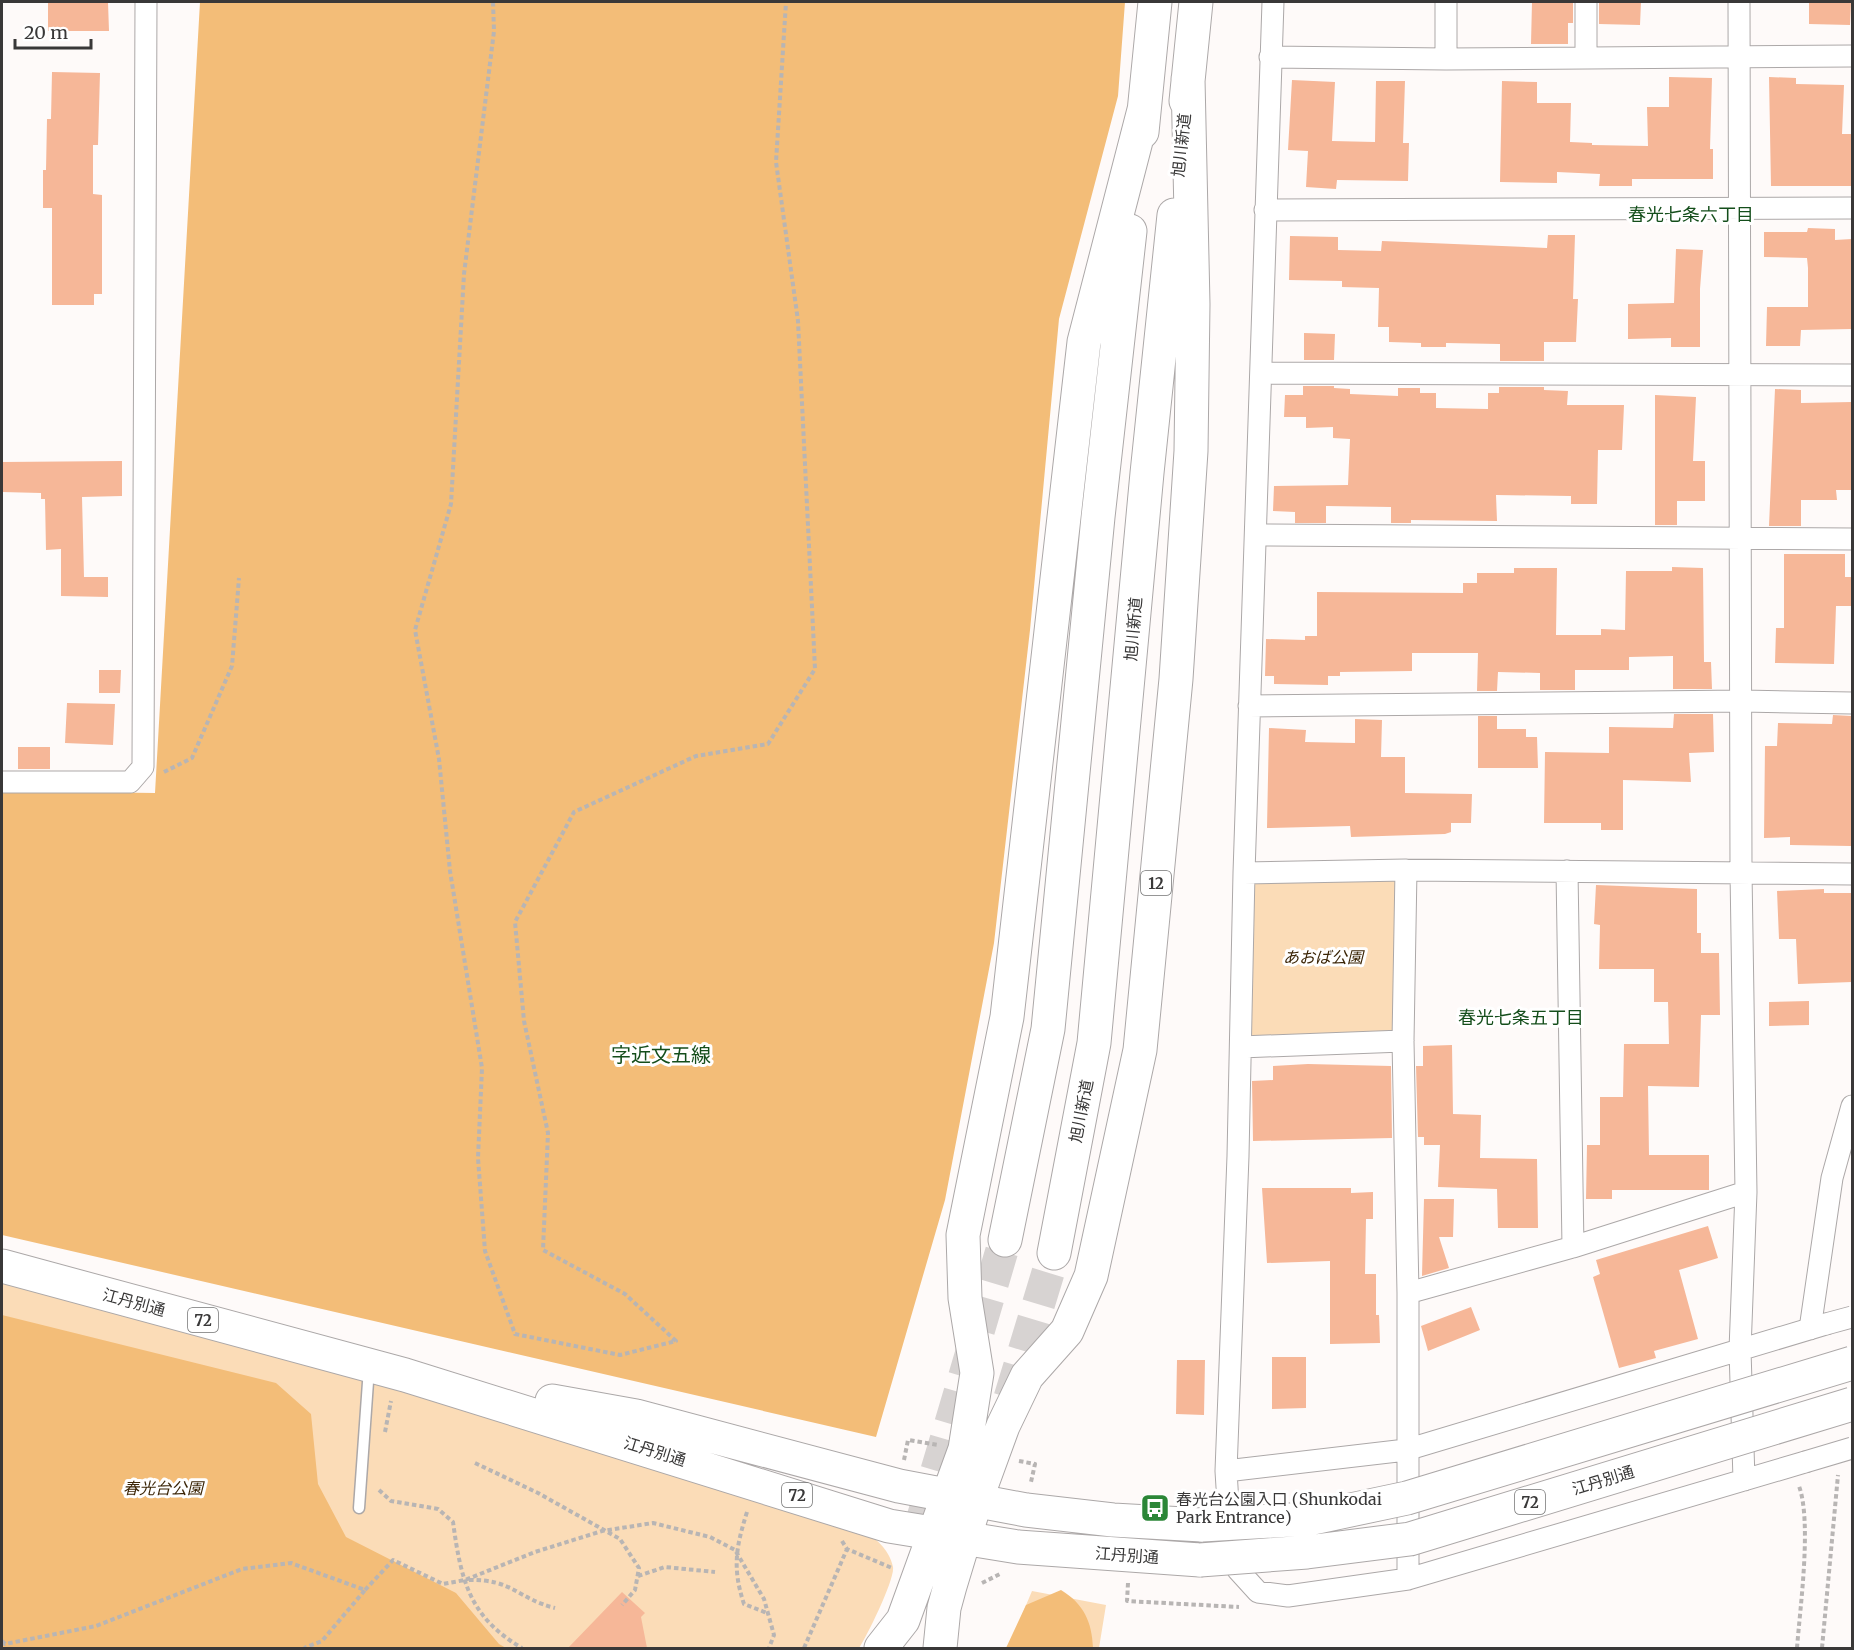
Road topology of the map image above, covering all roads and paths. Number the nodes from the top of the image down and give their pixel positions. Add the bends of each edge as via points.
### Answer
1 (146, 2) edge
2 (493, 2) edge
3 (786, 2) edge
4 (1155, 2) edge
5 (1196, 2) edge
6 (1273, 2) edge
7 (1446, 2) edge
8 (1586, 2) edge
9 (1739, 2) edge
10 (1740, 55) junction
11 (1852, 56) edge
12 (1270, 57) junction
13 (1586, 57) junction
14 (1446, 59) junction
15 (1188, 79) junction
16 (1144, 110) junction
17 (1852, 208) edge
18 (1265, 210) junction
19 (1741, 210) junction
20 (1261, 373) junction
21 (1741, 375) junction
22 (1852, 375) edge
23 (1256, 535) junction
24 (1743, 539) junction
25 (1852, 539) edge
26 (239, 578) dead end
27 (1742, 701) junction
28 (1852, 703) edge
29 (1250, 706) junction
30 (143, 767) junction
31 (2, 782) edge
32 (1406, 870) junction
33 (1567, 871) junction
34 (1244, 873) junction
35 (1741, 873) junction
36 (1852, 874) edge
37 (1403, 1041) junction
38 (1241, 1047) junction
39 (1852, 1106) edge
40 (1746, 1192) junction
41 (1005, 1240) tunnel mouth
42 (1573, 1246) junction
43 (1054, 1253) tunnel mouth
44 (2, 1266) edge
45 (1408, 1293) junction
46 (1852, 1317) edge
47 (1818, 1327) junction
48 (1740, 1350) junction
49 (1852, 1363) edge
50 (369, 1365) junction
51 (399, 1385) junction
52 (1852, 1404) edge
53 (382, 1442) dead end
54 (1852, 1448) edge
55 (1407, 1450) junction
56 (475, 1463) dead end
57 (1838, 1467) dead end
58 (1226, 1471) junction
59 (1744, 1479) junction
60 (1798, 1483) dead end
61 (378, 1489) dead end
62 (962, 1498) junction
63 (359, 1508) dead end
64 (747, 1512) dead end
65 (602, 1531) junction
66 (950, 1536) junction
67 (735, 1550) junction
68 (847, 1550) dead end
69 (715, 1572) dead end
70 (637, 1577) junction
71 (1408, 1578) junction
72 (1129, 1579) dead end
73 (465, 1580) junction
74 (365, 1590) junction
75 (1201, 1604) dead end
76 (622, 1605) dead end
77 (555, 1608) dead end
78 (768, 1613) junction
79 (2, 1641) edge
80 (304, 1648) edge
81 (522, 1648) edge
82 (769, 1648) edge
83 (804, 1648) edge
84 (881, 1648) edge
85 (940, 1648) edge
86 (1797, 1648) edge
87 (1822, 1648) edge

1 - 30 street
2 - 3 path via 494,31 464,274 450,504 415,630 439,759 450,871 482,1068 478,1158 485,1251 515,1334 620,1355 676,1341 625,1294 543,1250 548,1133 524,1021 515,922 574,812 696,756 768,744 815,669 798,321 776,162
4 - 16 main road, 12
5 - 15 main road, 旭川新道 / 12
6 - 12 street
7 - 14 street
8 - 13 street
9 - 10 street
10 - 11 street
10 - 13 street
10 - 19 street
12 - 14 street
12 - 18 street
13 - 14 street
15 - 43 main road, 旭川新道 / 12 via 1094,1043
15 - 62 main road, 12 via 1193,304 1191,451 1176,679 1140,1050 1091,1275 1067,1331 1027,1376
16 - 41 main road, 12 via 1098,518 1048,1029
16 - 62 main road, 12 via 1084,342 1007,1017 963,1235 965,1298 977,1373
17 - 19 street
18 - 19 street
18 - 20 street
19 - 21 street
20 - 21 street
20 - 23 street
21 - 22 street
21 - 24 street
23 - 24 street
23 - 29 street
24 - 25 street
24 - 27 street
26 - 30 path via 231,666 192,758 163,772
27 - 28 street
27 - 29 street
27 - 35 street
29 - 34 street
30 - 31 street via 130,782
32 - 33 street
32 - 34 street
32 - 37 street
33 - 35 street
33 - 42 street
34 - 38 street
35 - 36 street
35 - 40 street
37 - 38 street
37 - 45 street
38 - 58 street
39 - 47 street via 1832,1178
40 - 42 street
40 - 48 street
42 - 45 street
44 - 50 main road, 江丹別通 / 72
45 - 55 street
46 - 47 street, bridge
47 - 48 street
48 - 55 street
48 - 59 street
49 - 62 main road, 江丹別通 / 72, bridge via 1407,1498 1308,1519 1202,1525 1102,1518
50 - 51 main road, 江丹別通 / 72
50 - 63 lane
51 - 53 path
51 - 62 main road, 江丹別通 / 72 via 636,1416 899,1486
51 - 66 main road, 江丹別通 / 72 via 763,1484 889,1526
52 - 66 main road, 江丹別通 / 72, bridge via 1410,1539 1200,1560 1040,1549
54 - 59 street, bridge
55 - 58 street
55 - 71 street
56 - 65 path via 538,1493
57 - 87 path
58 - 71 street via 1231,1551 1238,1570 1258,1592 1288,1596
59 - 71 street
60 - 86 path via 1804,1500
61 - 73 path via 391,1501 438,1509 453,1521
62 - 66 main road, 12
64 - 67 path
65 - 67 path via 653,1523 710,1538
65 - 70 path via 620,1539 631,1553 639,1568
65 - 73 path
66 - 84 main road, 12 via 903,1620
66 - 85 main road, 12
67 - 78 path
67 - 78 path via 737,1584 744,1604
68 - 83 path
69 - 70 path via 665,1567
70 - 76 path via 634,1590
72 - 75 path via 1127,1601
73 - 74 path via 443,1584 393,1560
73 - 77 path via 491,1579 540,1605
73 - 81 path via 471,1600 485,1619 501,1636
74 - 79 path via 291,1563 242,1569 96,1626 37,1639 5,1644
74 - 80 path via 322,1641
78 - 82 path via 774,1635

